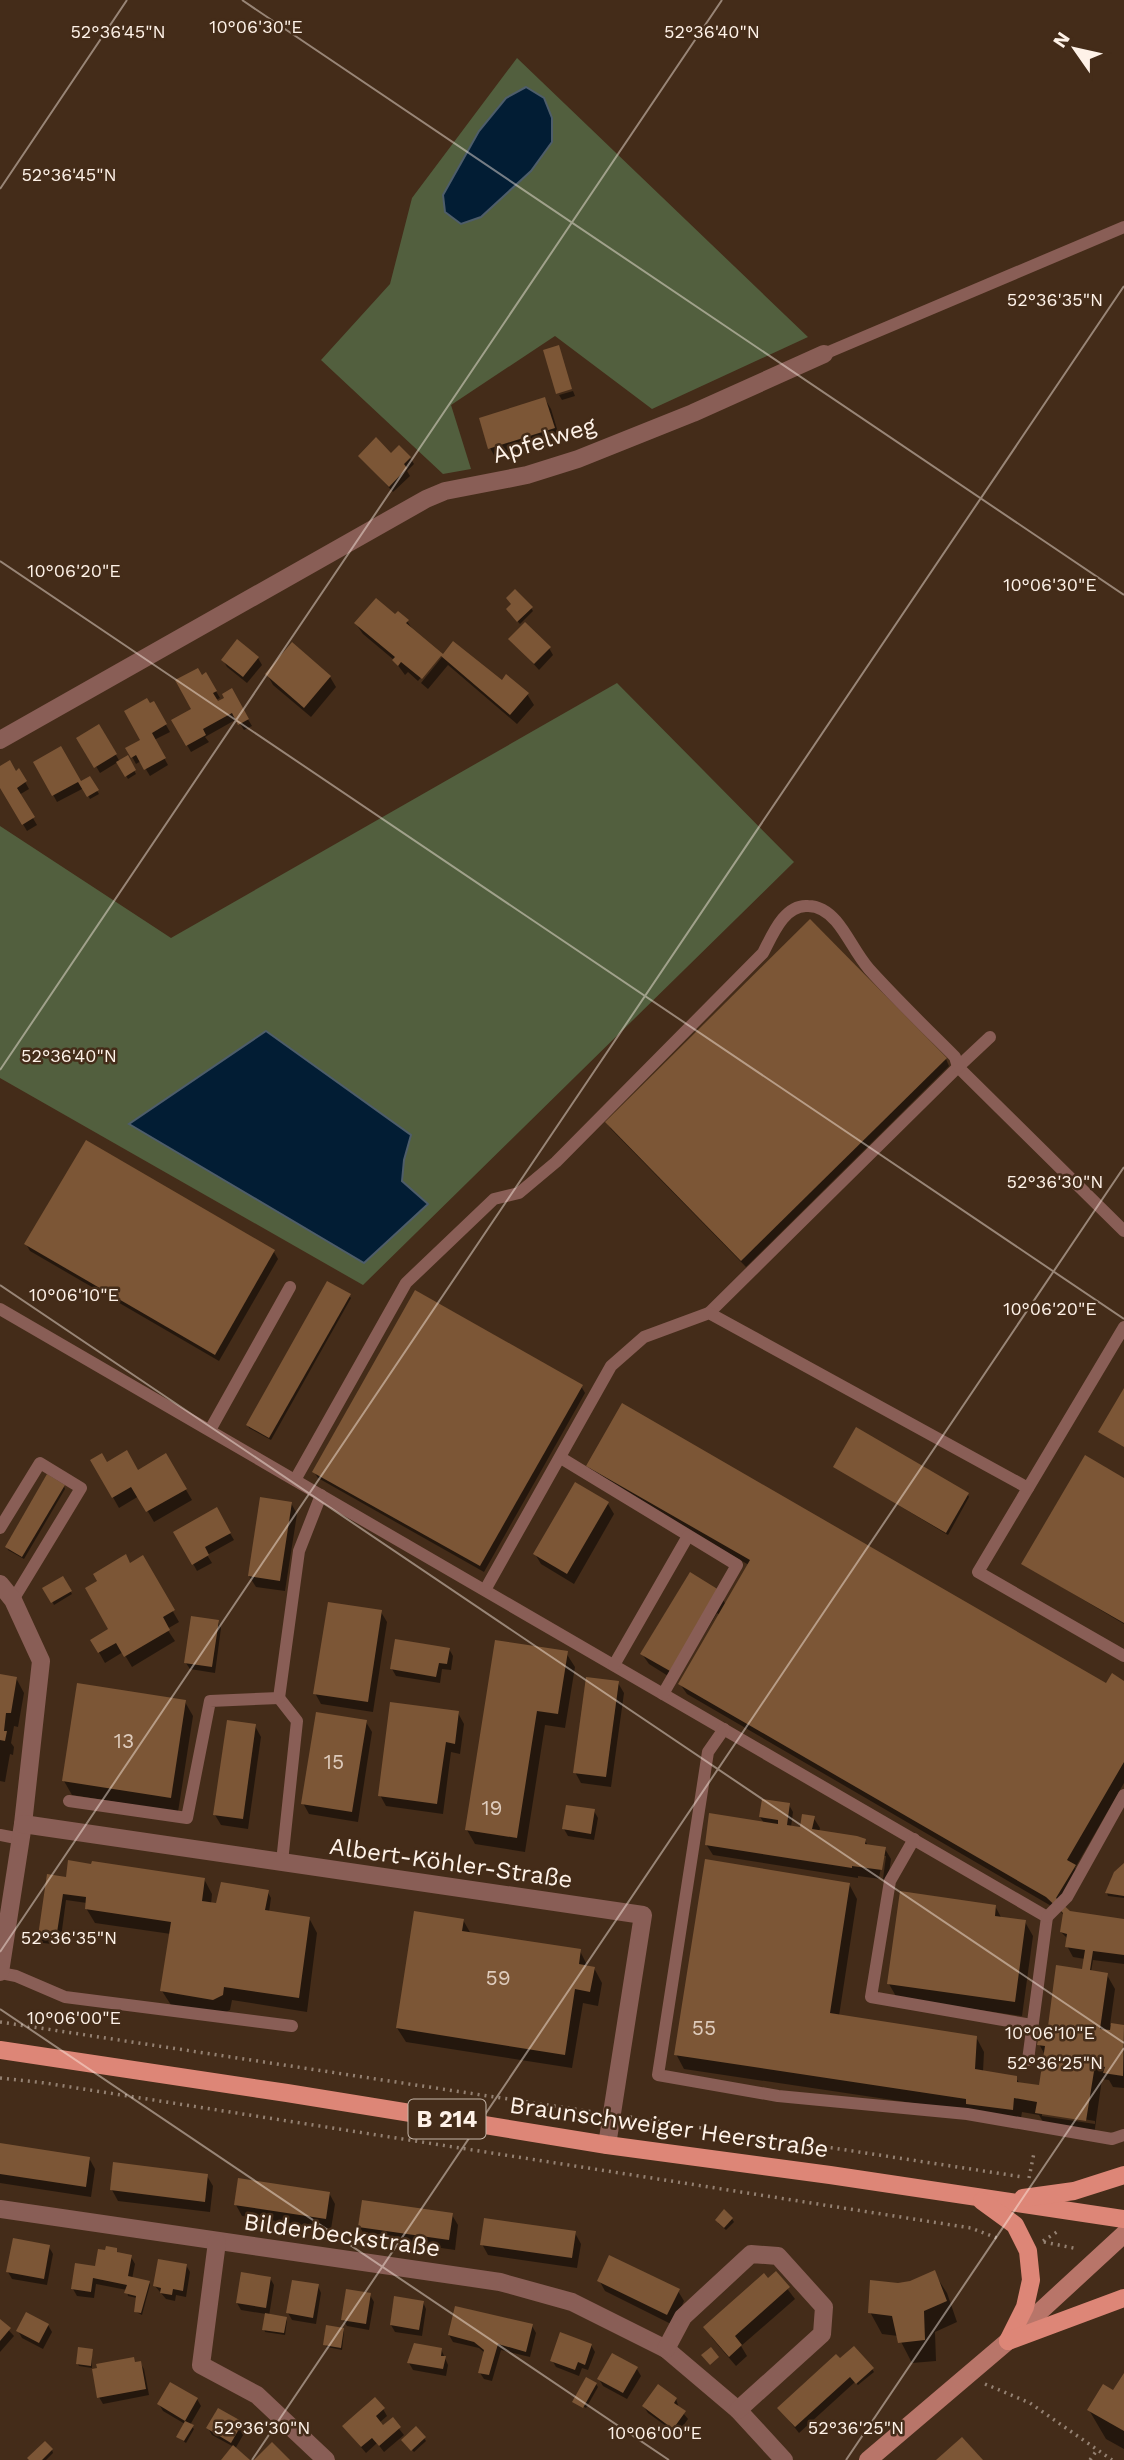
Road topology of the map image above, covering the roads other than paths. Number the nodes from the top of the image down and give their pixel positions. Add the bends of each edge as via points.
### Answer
1 (1124, 227) edge
2 (824, 354) joint
3 (0, 740) edge
4 (989, 1037) dead end
5 (958, 1067) junction
6 (1124, 1231) edge
7 (290, 1287) dead end
8 (0, 1309) edge
9 (709, 1313) junction
10 (1124, 1327) edge
11 (210, 1430) junction
12 (561, 1458) junction
13 (295, 1480) junction
14 (1028, 1488) junction
15 (321, 1495) junction
16 (0, 1528) edge
17 (688, 1536) junction
18 (0, 1584) edge
19 (485, 1590) junction
20 (13, 1600) junction
21 (1124, 1656) edge
22 (614, 1665) junction
23 (663, 1694) junction
24 (279, 1698) junction
25 (724, 1729) junction
26 (1124, 1795) edge
27 (69, 1801) dead end
28 (22, 1831) junction
29 (0, 1835) edge
30 (914, 1839) junction
31 (282, 1862) junction
32 (1048, 1917) junction
33 (0, 1973) edge
34 (1032, 2025) junction
35 (292, 2026) dead end
36 (0, 2050) edge
37 (1028, 2060) dead end
38 (1124, 2135) edge
39 (607, 2145) junction
40 (1124, 2175) edge
41 (978, 2198) junction
42 (0, 2209) edge
43 (1124, 2219) edge
44 (1124, 2234) edge
45 (217, 2242) junction
46 (1124, 2298) edge
47 (1008, 2341) junction
48 (666, 2349) junction
49 (738, 2410) junction
50 (326, 2460) edge
51 (784, 2460) edge
52 (869, 2460) edge

1 - 2 lane, Apfelweg
2 - 3 street, Apfelweg via 578,459 426,499
4 - 5 lane
5 - 6 lane
5 - 9 lane
5 - 13 lane via 955,1058 868,968 836,921 807,905 792,910 779,923 763,953 556,1162 519,1192 494,1199 406,1283
7 - 11 lane
8 - 11 lane
9 - 12 lane via 644,1337 611,1366
9 - 14 lane
10 - 14 lane
11 - 13 lane
12 - 17 lane
12 - 19 lane
13 - 15 lane
14 - 21 lane via 978,1572
15 - 19 lane
15 - 24 lane via 299,1551
16 - 20 lane via 40,1463 81,1488
17 - 22 lane
17 - 23 lane via 737,1565
18 - 20 street
19 - 22 lane
20 - 28 street via 41,1661
22 - 23 lane
23 - 25 lane
24 - 27 lane via 210,1701 187,1818
24 - 31 lane via 298,1721
25 - 30 lane
25 - 38 lane via 708,1752 659,2075 778,2096 967,2114 1112,2139
26 - 32 lane via 1067,1897
28 - 29 lane
28 - 31 street, Albert-Köhler-Straße
28 - 33 street
30 - 32 lane
30 - 34 lane via 890,1881 871,1997
31 - 39 street, Albert-Köhler-Straße via 643,1915
32 - 34 lane
33 - 35 lane via 65,1997
34 - 37 lane
36 - 39 main road, Braunschweiger Heerstraße / B 214
39 - 41 main road, Braunschweiger Heerstraße / B 214
40 - 41 main road via 1033,2198
41 - 43 main road, Braunschweiger Heerstraße / B 214
41 - 47 main road via 1015,2225 1028,2250 1028,2294
42 - 45 street, Bilderbeckstraße
44 - 47 main road
45 - 48 street, Bilderbeckstraße via 500,2282 572,2302
45 - 50 street via 201,2365 257,2395
46 - 47 main road
47 - 52 main road
48 - 49 street, Bilderbeckstraße
48 - 49 street via 683,2317 751,2254 778,2256 824,2307 822,2334
49 - 51 street, Bilderbeckstraße

